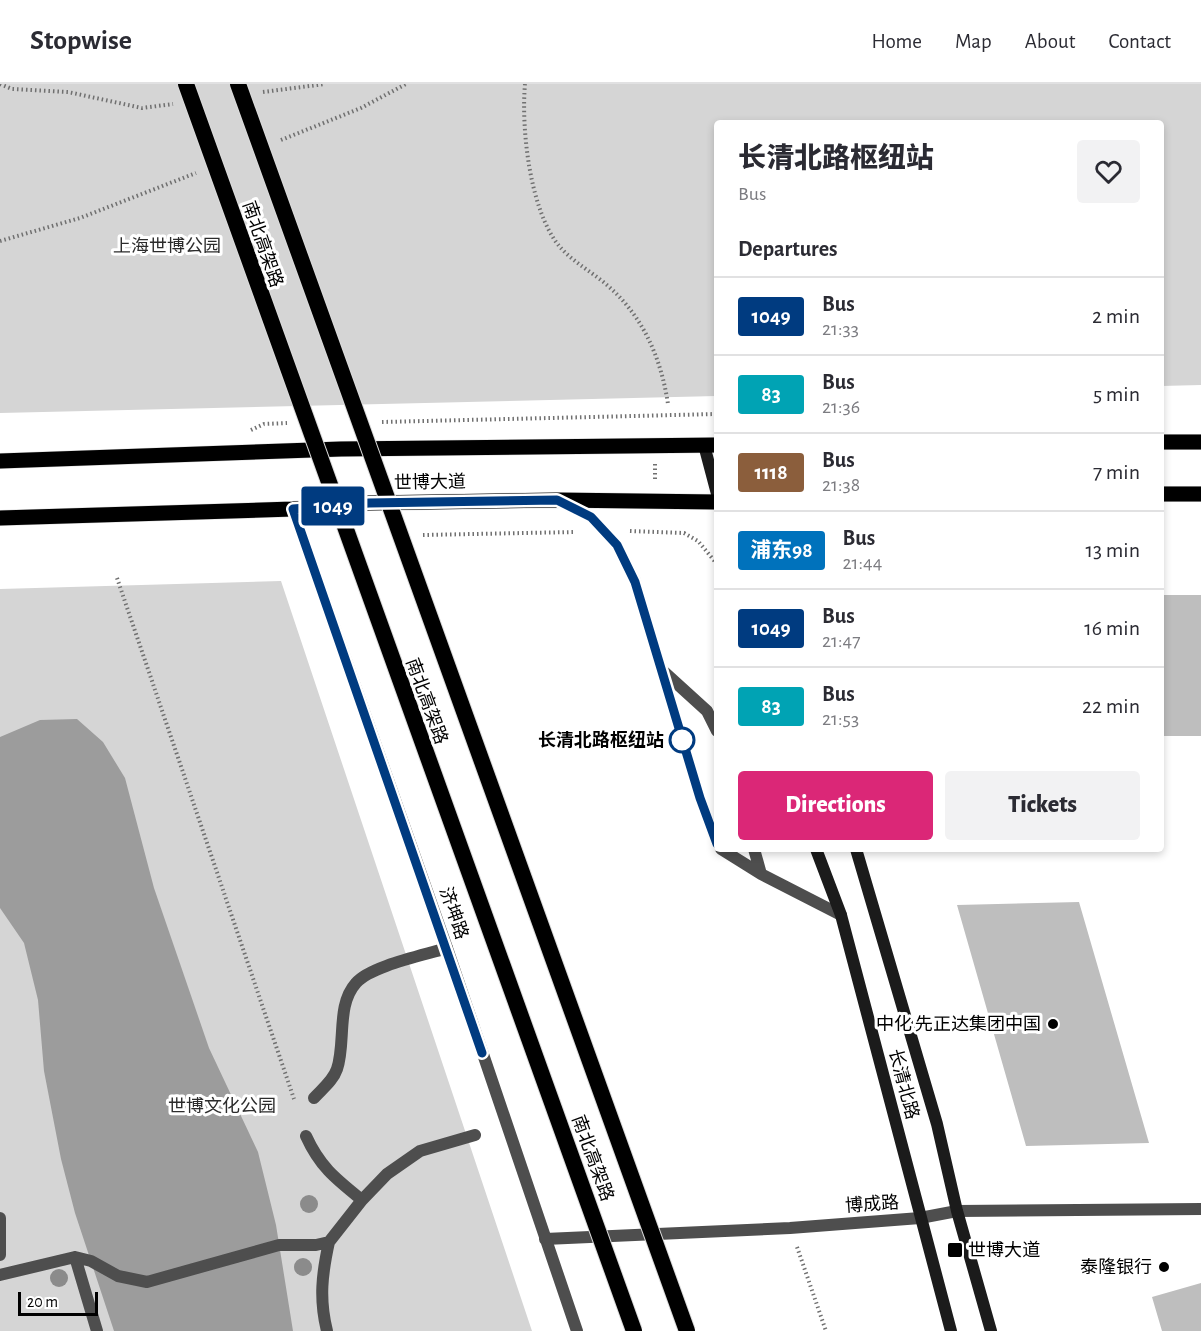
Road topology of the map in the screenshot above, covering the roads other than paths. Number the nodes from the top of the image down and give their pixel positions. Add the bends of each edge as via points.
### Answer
1 (186, 84) edge
2 (238, 84) edge
3 (1164, 442) edge
4 (1201, 442) edge
5 (711, 445) edge
6 (0, 461) edge
7 (714, 470) edge
8 (1164, 494) edge
9 (1201, 494) edge
10 (557, 500) junction
11 (714, 502) edge
12 (293, 509) junction
13 (0, 518) edge
14 (662, 670) junction
15 (714, 724) edge
16 (714, 836) edge
17 (727, 852) edge
18 (755, 852) edge
19 (817, 852) edge
20 (857, 852) edge
21 (761, 874) junction
22 (841, 915) junction
23 (447, 948) junction
24 (314, 1098) dead end
25 (475, 1135) dead end
26 (306, 1136) dead end
27 (362, 1200) junction
28 (1201, 1209) edge
29 (957, 1211) junction
30 (0, 1218) edge
31 (921, 1218) junction
32 (545, 1239) junction
33 (328, 1242) junction
34 (0, 1255) edge
35 (75, 1257) junction
36 (0, 1275) edge
37 (97, 1331) edge
38 (327, 1331) edge
39 (577, 1331) edge
40 (634, 1331) edge
41 (687, 1331) edge
42 (951, 1331) edge
43 (991, 1331) edge

1 - 40 highway, 南北高架路, bridge
2 - 41 highway, 南北高架路, bridge
3 - 4 main road
5 - 6 main road, 世博大道 via 341,449
5 - 7 main road
8 - 9 main road
10 - 11 main road, 世博大道
10 - 12 main road, 世博大道 via 369,503
10 - 14 street via 591,517 617,545 635,582
12 - 13 main road, 世博大道
12 - 23 street, 济坤路
14 - 15 street via 707,711
14 - 16 street
17 - 21 street
18 - 21 street
19 - 22 main road, 长清北路
20 - 29 main road, 长清北路 via 937,1124
21 - 22 street
22 - 31 main road, 长清北路
23 - 24 street via 370,973 356,982 347,998 337,1068
23 - 32 street, 济坤路
25 - 27 street via 420,1151 387,1174
26 - 27 street via 316,1158
27 - 33 street
28 - 29 street, 博成路
29 - 31 street, 博成路
29 - 43 main road, 长清北路
30 - 34 street
31 - 32 street, 博成路
31 - 42 main road, 长清北路
32 - 39 street, 济坤路
33 - 35 street via 279,1245 147,1282 118,1276
33 - 38 street via 321,1287
35 - 36 street
35 - 37 street

